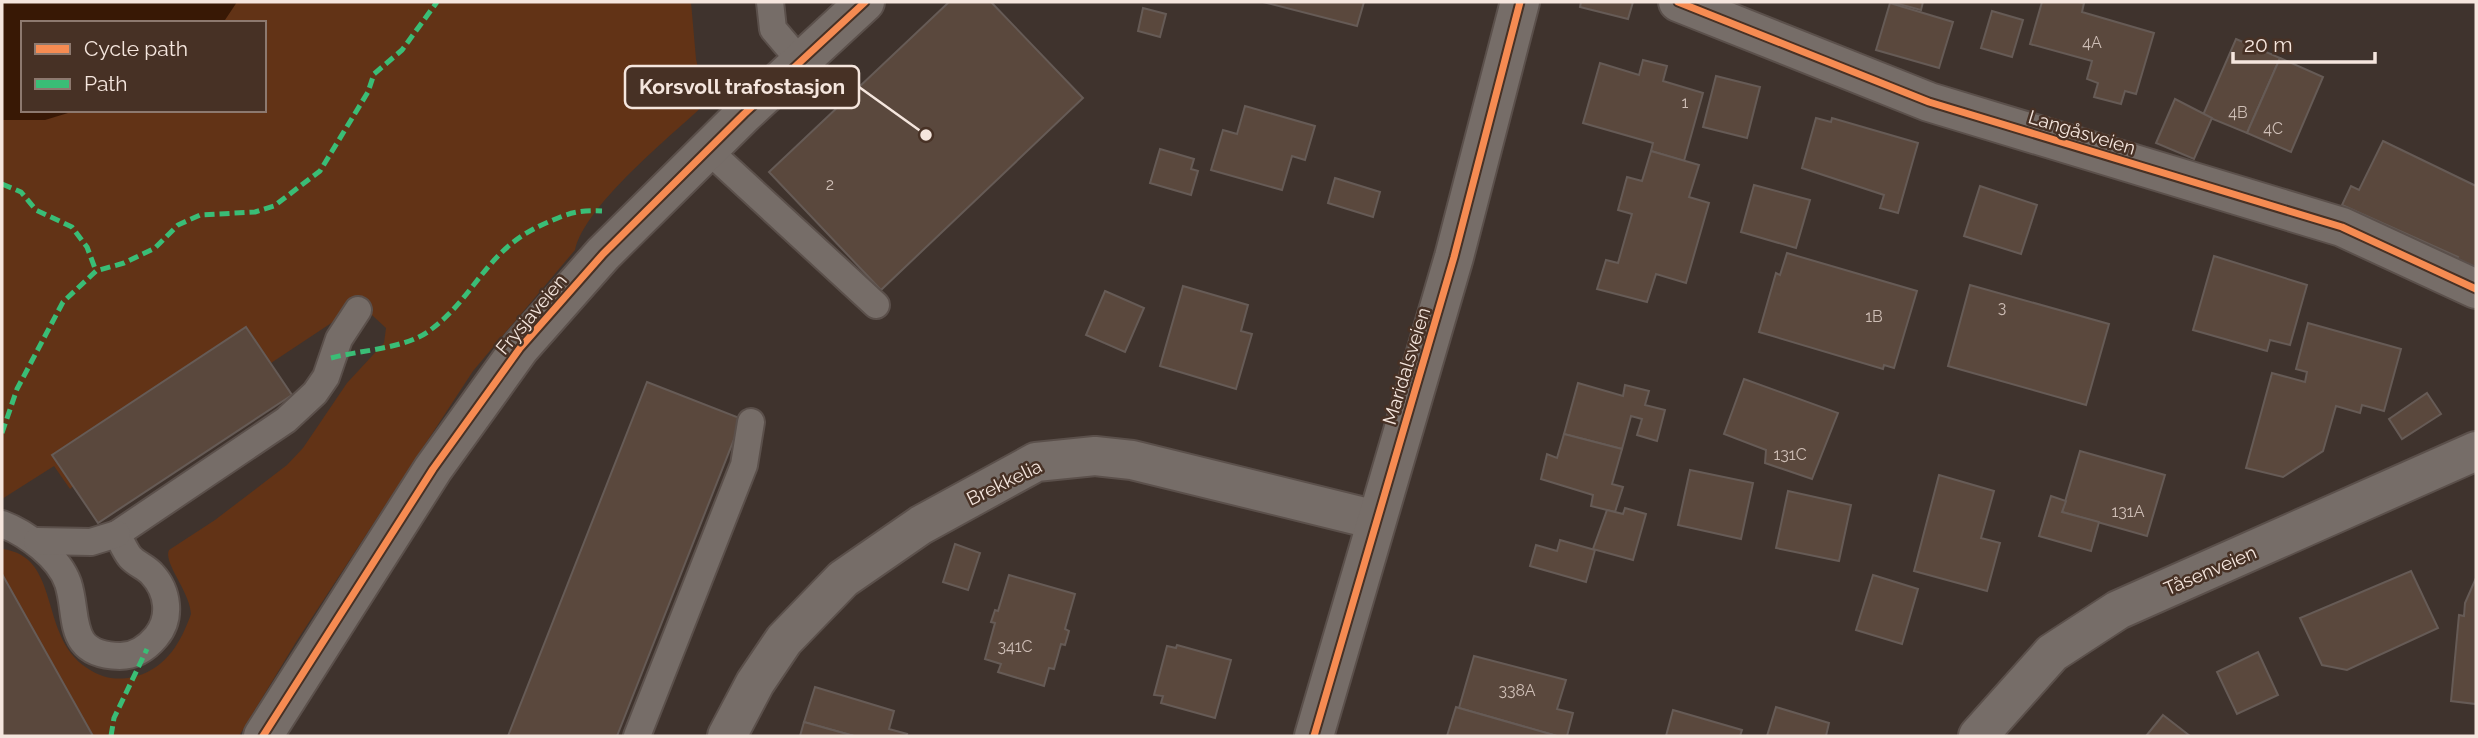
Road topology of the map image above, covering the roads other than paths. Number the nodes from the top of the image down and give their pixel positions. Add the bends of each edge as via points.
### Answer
1 (769, 2) edge
2 (865, 2) edge
3 (1520, 2) edge
4 (1678, 2) edge
5 (801, 62) junction
6 (708, 150) junction
7 (2476, 289) edge
8 (876, 305) dead end
9 (358, 310) dead end
10 (751, 422) dead end
11 (2476, 451) edge
12 (1376, 520) junction
13 (2, 524) edge
14 (117, 534) junction
15 (37, 541) junction
16 (263, 736) edge
17 (637, 736) edge
18 (727, 736) edge
19 (1314, 736) edge
20 (1978, 736) edge

1 - 5 lane via 773,29
2 - 5 street, Frysjaveien
3 - 12 street, Maridalsveien via 1454,257
4 - 7 street, Langåsveien via 1929,102 2342,227
5 - 6 street, Frysjaveien
6 - 8 lane
6 - 16 street, Frysjaveien via 603,254 512,359 433,469
9 - 14 lane via 339,339 326,377 286,420
10 - 17 lane via 744,465
11 - 20 street, Tåsenveien via 2118,610 2052,653
12 - 18 street, Brekkelia via 1132,460 1095,456 1036,462 921,525 843,579 784,640
12 - 19 street, Maridalsveien
13 - 15 lane
14 - 15 lane via 91,542
14 - 15 lane via 131,558 151,573 167,608 162,631 146,649 127,656 106,656 90,648 77,632 68,582

